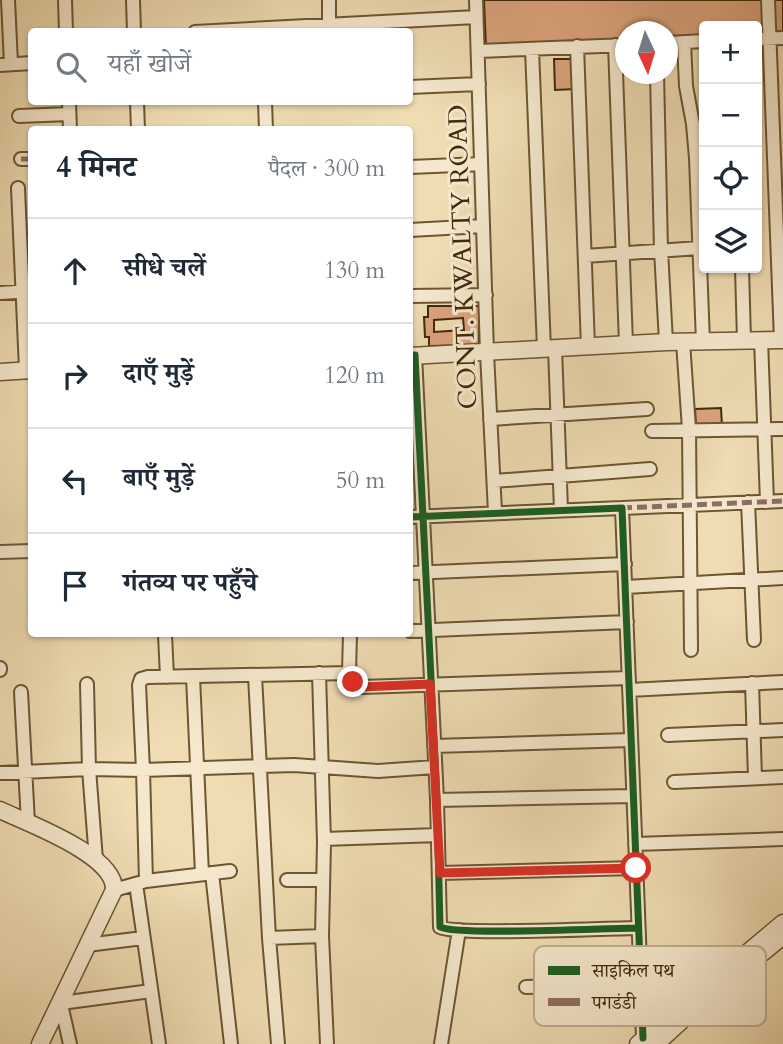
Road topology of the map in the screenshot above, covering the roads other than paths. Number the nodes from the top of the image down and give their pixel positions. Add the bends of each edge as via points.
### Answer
1 (8, 0) edge
2 (65, 0) edge
3 (133, 0) edge
4 (328, 0) edge
5 (476, 0) edge
6 (768, 0) edge
7 (476, 17) junction
8 (329, 24) junction
9 (66, 28) edge
10 (134, 28) edge
11 (262, 28) edge
12 (777, 38) edge
13 (699, 41) edge
14 (678, 42) edge
15 (684, 42) junction
16 (615, 45) edge
17 (577, 46) junction
18 (533, 49) junction
19 (479, 51) junction
20 (28, 63) edge
21 (6, 65) edge
22 (479, 84) junction
23 (621, 84) edge
24 (657, 84) edge
25 (413, 87) edge
26 (136, 105) edge
27 (265, 105) edge
28 (69, 108) edge
29 (19, 116) dead end
30 (69, 126) edge
31 (138, 126) edge
32 (266, 126) edge
33 (481, 164) junction
34 (413, 167) edge
35 (18, 188) dead end
36 (483, 226) junction
37 (413, 230) edge
38 (699, 248) joint
39 (661, 250) junction
40 (623, 253) junction
41 (585, 256) junction
42 (700, 273) edge
43 (743, 273) edge
44 (27, 292) edge
45 (0, 293) edge
46 (486, 295) junction
47 (413, 296) edge
48 (28, 331) edge
49 (753, 340) junction
50 (782, 340) edge
51 (666, 342) junction
52 (683, 342) junction
53 (703, 342) junction
54 (626, 344) junction
55 (588, 347) junction
56 (550, 348) junction
57 (487, 353) junction
58 (413, 355) edge
59 (28, 370) edge
60 (413, 370) edge
61 (0, 372) edge
62 (648, 409) dead end
63 (557, 415) junction
64 (490, 419) junction
65 (689, 429) junction
66 (783, 429) edge
67 (765, 430) junction
68 (652, 431) dead end
69 (650, 469) dead end
70 (560, 476) junction
71 (494, 481) junction
72 (783, 501) edge
73 (748, 502) junction
74 (767, 502) junction
75 (688, 504) junction
76 (622, 508) junction
77 (561, 510) junction
78 (495, 513) junction
79 (423, 516) junction
80 (413, 517) edge
81 (28, 551) edge
82 (0, 552) edge
83 (625, 564) junction
84 (426, 572) junction
85 (413, 573) edge
86 (783, 578) edge
87 (750, 579) junction
88 (689, 583) junction
89 (626, 587) junction
90 (626, 622) junction
91 (427, 630) junction
92 (413, 631) edge
93 (165, 637) edge
94 (350, 637) edge
95 (754, 640) dead end
96 (691, 650) dead end
97 (319, 673) junction
98 (349, 673) junction
99 (256, 676) junction
100 (167, 677) junction
101 (193, 677) junction
102 (783, 682) edge
103 (752, 683) junction
104 (87, 684) dead end
105 (430, 684) junction
106 (629, 684) junction
107 (21, 692) dead end
108 (783, 730) edge
109 (753, 731) junction
110 (668, 735) dead end
111 (631, 740) junction
112 (434, 746) junction
113 (321, 766) junction
114 (260, 767) junction
115 (196, 768) junction
116 (435, 768) junction
117 (89, 769) junction
118 (143, 770) junction
119 (25, 771) junction
120 (0, 773) edge
121 (783, 777) edge
122 (755, 778) junction
123 (674, 782) dead end
124 (634, 796) junction
125 (437, 800) junction
126 (0, 810) edge
127 (27, 823) junction
128 (438, 835) junction
129 (324, 839) junction
130 (783, 839) edge
131 (635, 844) junction
132 (96, 860) junction
133 (636, 868) junction
134 (230, 871) dead end
135 (440, 873) junction
136 (207, 874) junction
137 (287, 880) dead end
138 (322, 880) junction
139 (141, 883) junction
140 (114, 890) junction
141 (783, 923) edge
142 (638, 928) junction
143 (459, 930) junction
144 (322, 936) junction
145 (783, 936) edge
146 (143, 938) junction
147 (269, 938) junction
148 (87, 945) junction
149 (639, 946) edge
150 (757, 946) edge
151 (766, 950) edge
152 (526, 986) dead end
153 (534, 986) edge
154 (151, 991) junction
155 (61, 1001) junction
156 (664, 1026) edge
157 (669, 1026) edge
158 (646, 1042) edge
159 (40, 1044) edge
160 (70, 1044) edge
161 (159, 1044) edge
162 (230, 1044) edge
163 (278, 1044) edge
164 (327, 1044) edge
165 (442, 1044) edge

1 - 21 street
2 - 9 street
3 - 10 street
4 - 8 street
5 - 7 street, CONT. KWALTY ROAD
6 - 12 street
7 - 8 street
7 - 19 street, CONT. KWALTY ROAD
8 - 11 street
12 - 50 street
13 - 15 street
14 - 15 street
15 - 38 street
16 - 17 street
17 - 18 street
17 - 41 street
18 - 19 street
18 - 56 street
19 - 22 street, CONT. KWALTY ROAD
20 - 21 street
22 - 25 street
22 - 33 street, CONT. KWALTY ROAD
23 - 40 street
24 - 39 street
26 - 31 street
27 - 32 street
28 - 29 street
28 - 30 street
33 - 34 street
33 - 36 street, CONT. KWALTY ROAD
35 - 44 street
36 - 37 street
36 - 46 street, CONT. KWALTY ROAD
38 - 39 street
39 - 40 street
39 - 51 street
40 - 41 street
40 - 54 street
41 - 55 street
42 - 53 street
43 - 49 street
44 - 45 street
44 - 48 street
46 - 47 street
46 - 57 street, CONT. KWALTY ROAD
49 - 50 street
49 - 53 street
49 - 67 street
51 - 52 street
51 - 54 street
52 - 53 street
52 - 65 street
54 - 55 street
55 - 56 street
56 - 57 street
56 - 63 street
57 - 58 street
57 - 64 street, CONT. KWALTY ROAD
59 - 61 street
60 - 79 street
62 - 63 street
63 - 64 street
63 - 70 street
64 - 71 street, CONT. KWALTY ROAD
65 - 67 street
65 - 68 street
65 - 75 street
66 - 67 street
67 - 74 street
69 - 70 street
70 - 71 street
70 - 77 street
71 - 78 street, CONT. KWALTY ROAD
72 - 74 street
73 - 74 street
73 - 75 street
73 - 87 street
75 - 76 street
75 - 88 street
76 - 77 street
76 - 83 street
77 - 78 street
78 - 79 street
79 - 80 street
79 - 84 street
81 - 82 street
83 - 84 street
83 - 89 street
84 - 85 street
84 - 91 street
86 - 87 street
87 - 88 street
87 - 95 street
88 - 89 street
88 - 96 street
89 - 90 street
90 - 91 street
90 - 106 street
91 - 92 street
91 - 105 street
93 - 100 street
94 - 98 street
97 - 98 street
97 - 99 street
97 - 113 street
98 - 105 street via 355,685 362,687
99 - 101 street
99 - 114 street
100 - 101 street
100 - 118 street via 141,679 139,685
101 - 115 street
102 - 103 street
103 - 106 street
103 - 109 street
104 - 117 street
105 - 106 street
105 - 112 street
106 - 111 street
107 - 119 street
108 - 109 street
109 - 110 street
109 - 122 street
111 - 112 street
111 - 124 street
112 - 116 street
113 - 114 street
113 - 116 street via 361,771
113 - 129 street
114 - 115 street
114 - 147 street
115 - 118 street
115 - 136 street
116 - 125 street
117 - 118 street
117 - 119 street
117 - 132 street
118 - 139 street
119 - 120 street
119 - 127 street
121 - 122 street
122 - 123 street
124 - 125 street
124 - 131 street
125 - 128 street
126 - 127 street
127 - 132 street
128 - 129 street
128 - 135 street
129 - 138 street
130 - 131 street
131 - 133 street
132 - 140 street via 113,878
133 - 135 street
133 - 142 street
134 - 136 street
135 - 143 street via 440,927
136 - 139 street
136 - 162 street
137 - 138 street
138 - 144 street
139 - 140 street
139 - 146 street
140 - 148 street
141 - 150 street
142 - 143 street
142 - 149 street
143 - 165 street
144 - 147 street
144 - 164 street
145 - 151 street
146 - 148 street
146 - 154 street
147 - 163 street
148 - 155 street
152 - 153 street
154 - 155 street
154 - 161 street
155 - 159 street
155 - 160 street
156 - 158 street
157 - 158 street

